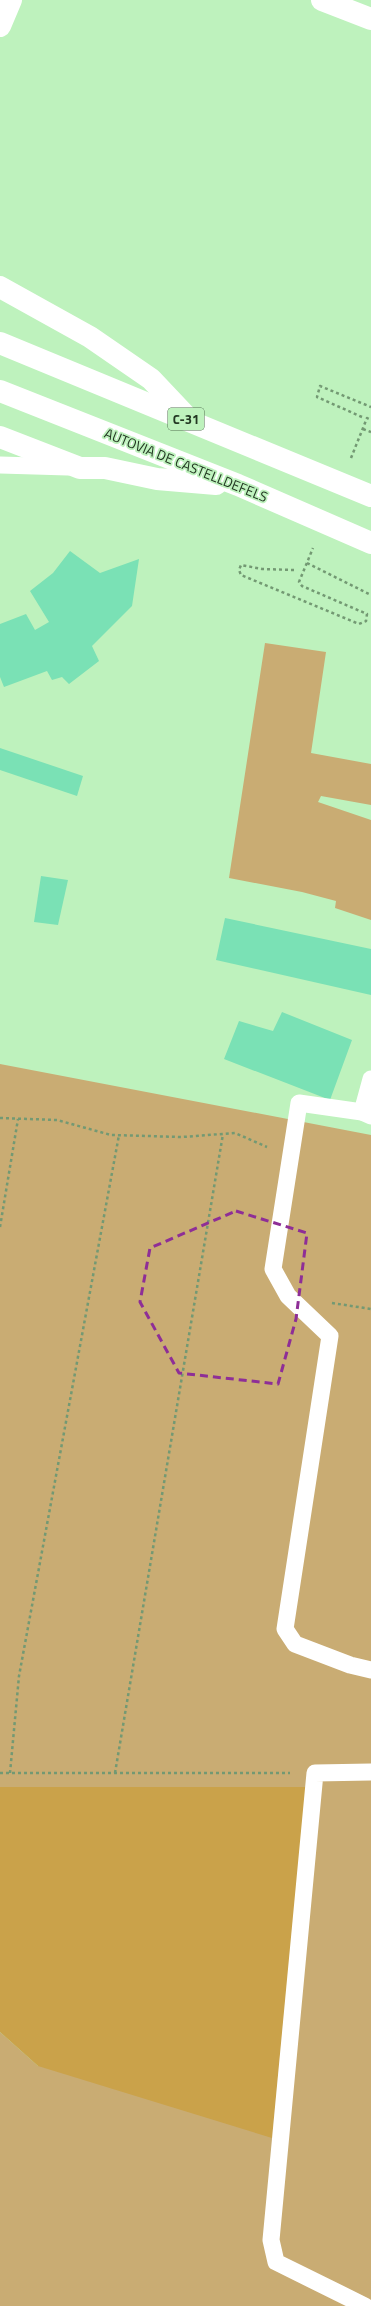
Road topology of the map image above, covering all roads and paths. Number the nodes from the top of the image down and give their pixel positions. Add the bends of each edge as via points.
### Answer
1 (11, 0) edge
2 (322, 0) edge
3 (371, 19) edge
4 (0, 26) edge
5 (0, 287) edge
6 (0, 342) edge
7 (0, 391) edge
8 (371, 407) edge
9 (362, 417) dead end
10 (371, 420) edge
11 (192, 422) junction
12 (371, 432) edge
13 (0, 437) edge
14 (0, 465) edge
15 (80, 468) junction
16 (238, 485) junction
17 (371, 496) edge
18 (371, 543) edge
19 (294, 570) dead end
20 (371, 595) edge
21 (371, 1079) edge
22 (366, 1114) edge
23 (0, 1118) edge
24 (18, 1119) junction
25 (222, 1134) junction
26 (119, 1135) junction
27 (291, 1156) junction
28 (0, 1227) edge
29 (371, 1670) edge
30 (371, 1772) edge
31 (0, 1773) edge
32 (10, 1773) junction
33 (115, 1773) junction
34 (315, 1773) junction
35 (365, 2306) edge

1 - 4 main road
2 - 3 main road
5 - 11 main road via 90,337 151,379
6 - 11 main road, C-31
7 - 16 main road, AUTOVIA DE CASTELLDEFELS
8 - 9 path via 320,386 317,397
10 - 12 path via 367,418 363,429
11 - 17 main road, C-31
13 - 15 main road
14 - 15 lane
15 - 16 main road via 106,468 157,479
16 - 18 main road, AUTOVIA DE CASTELLDEFELS
19 - 20 path via 262,569 241,565 239,570 241,575 359,624 366,621 367,614 302,586 299,582 307,563
21 - 22 lane
22 - 27 lane via 299,1104
23 - 24 path
24 - 26 path via 57,1120
24 - 28 path
25 - 26 path via 182,1137
25 - 27 path via 235,1133
25 - 33 path
26 - 32 path via 18,1676
27 - 29 lane via 273,1269 288,1296 330,1336 285,1629 295,1644 350,1665
30 - 34 lane
31 - 32 path
32 - 33 path
33 - 34 path
34 - 35 lane via 271,2240 276,2262

